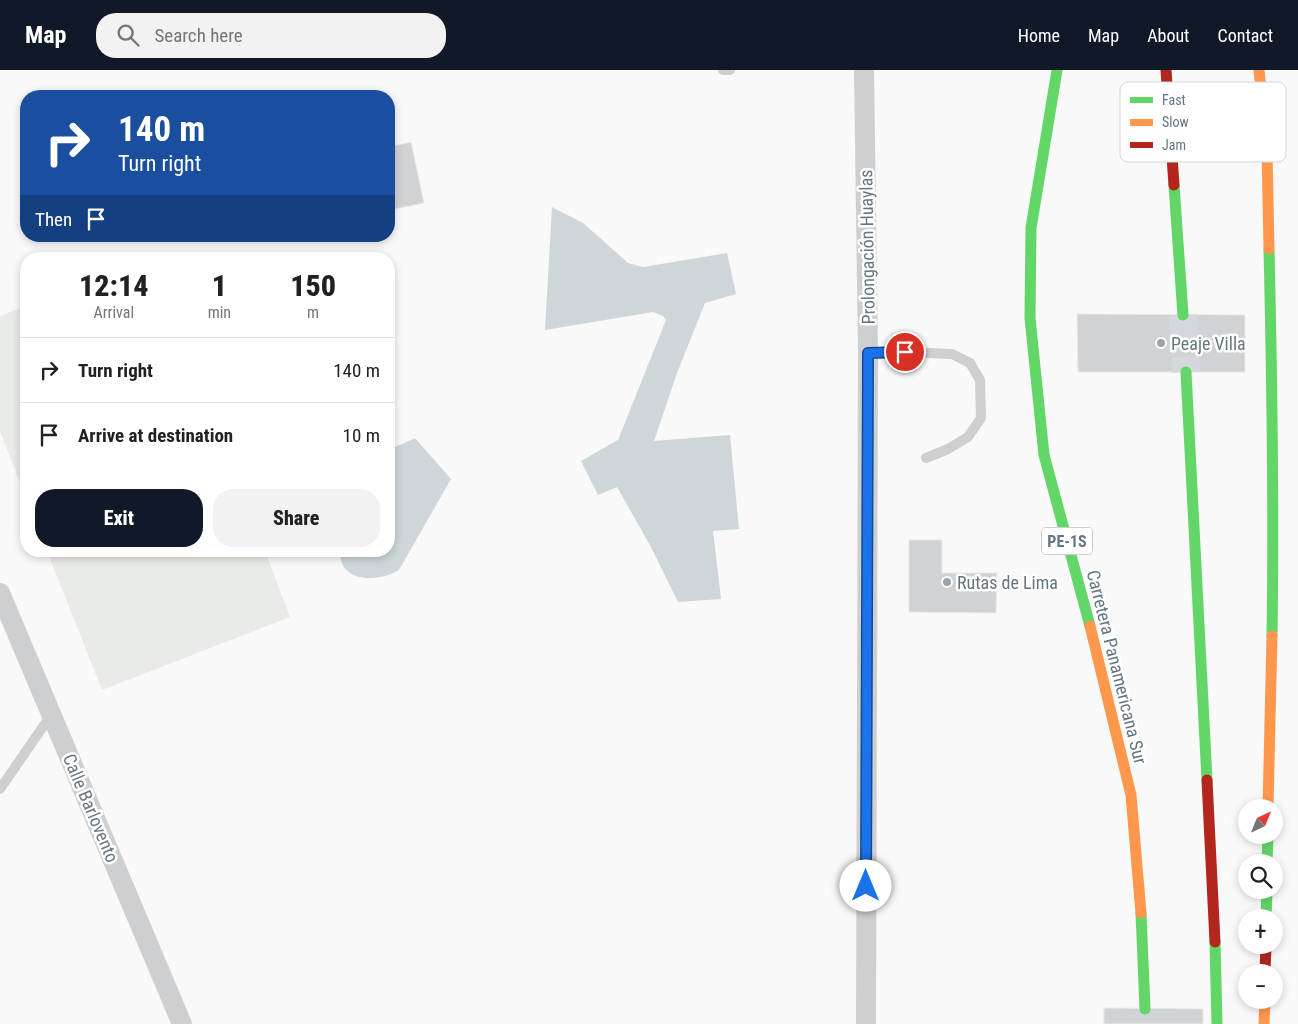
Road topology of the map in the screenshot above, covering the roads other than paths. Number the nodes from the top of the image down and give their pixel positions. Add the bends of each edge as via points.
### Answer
1 (723, 70) edge
2 (730, 70) edge
3 (864, 70) edge
4 (1057, 70) edge
5 (1172, 162) edge
6 (1267, 162) edge
7 (1183, 315) tunnel mouth
8 (868, 353) junction
9 (1186, 372) tunnel mouth
10 (926, 458) dead end
11 (0, 593) edge
12 (52, 714) junction
13 (0, 789) edge
14 (1268, 799) edge
15 (1145, 1008) dead end
16 (1265, 1009) edge
17 (182, 1024) edge
18 (866, 1024) edge
19 (1217, 1024) edge
20 (1264, 1024) edge

1 - 2 lane
3 - 8 street, Prolongación Huaylas
4 - 15 highway, Carretera Panamericana Sur / PE-1S via 1031,228 1030,318 1044,455 1131,795
5 - 7 highway
6 - 14 highway via 1273,573
8 - 10 lane via 952,354 970,363 980,380 981,418 968,437
8 - 18 street, Prolongación Huaylas
9 - 19 highway
11 - 12 street, Calle Barlovento
12 - 13 lane
12 - 17 street, Calle Barlovento
16 - 20 highway

